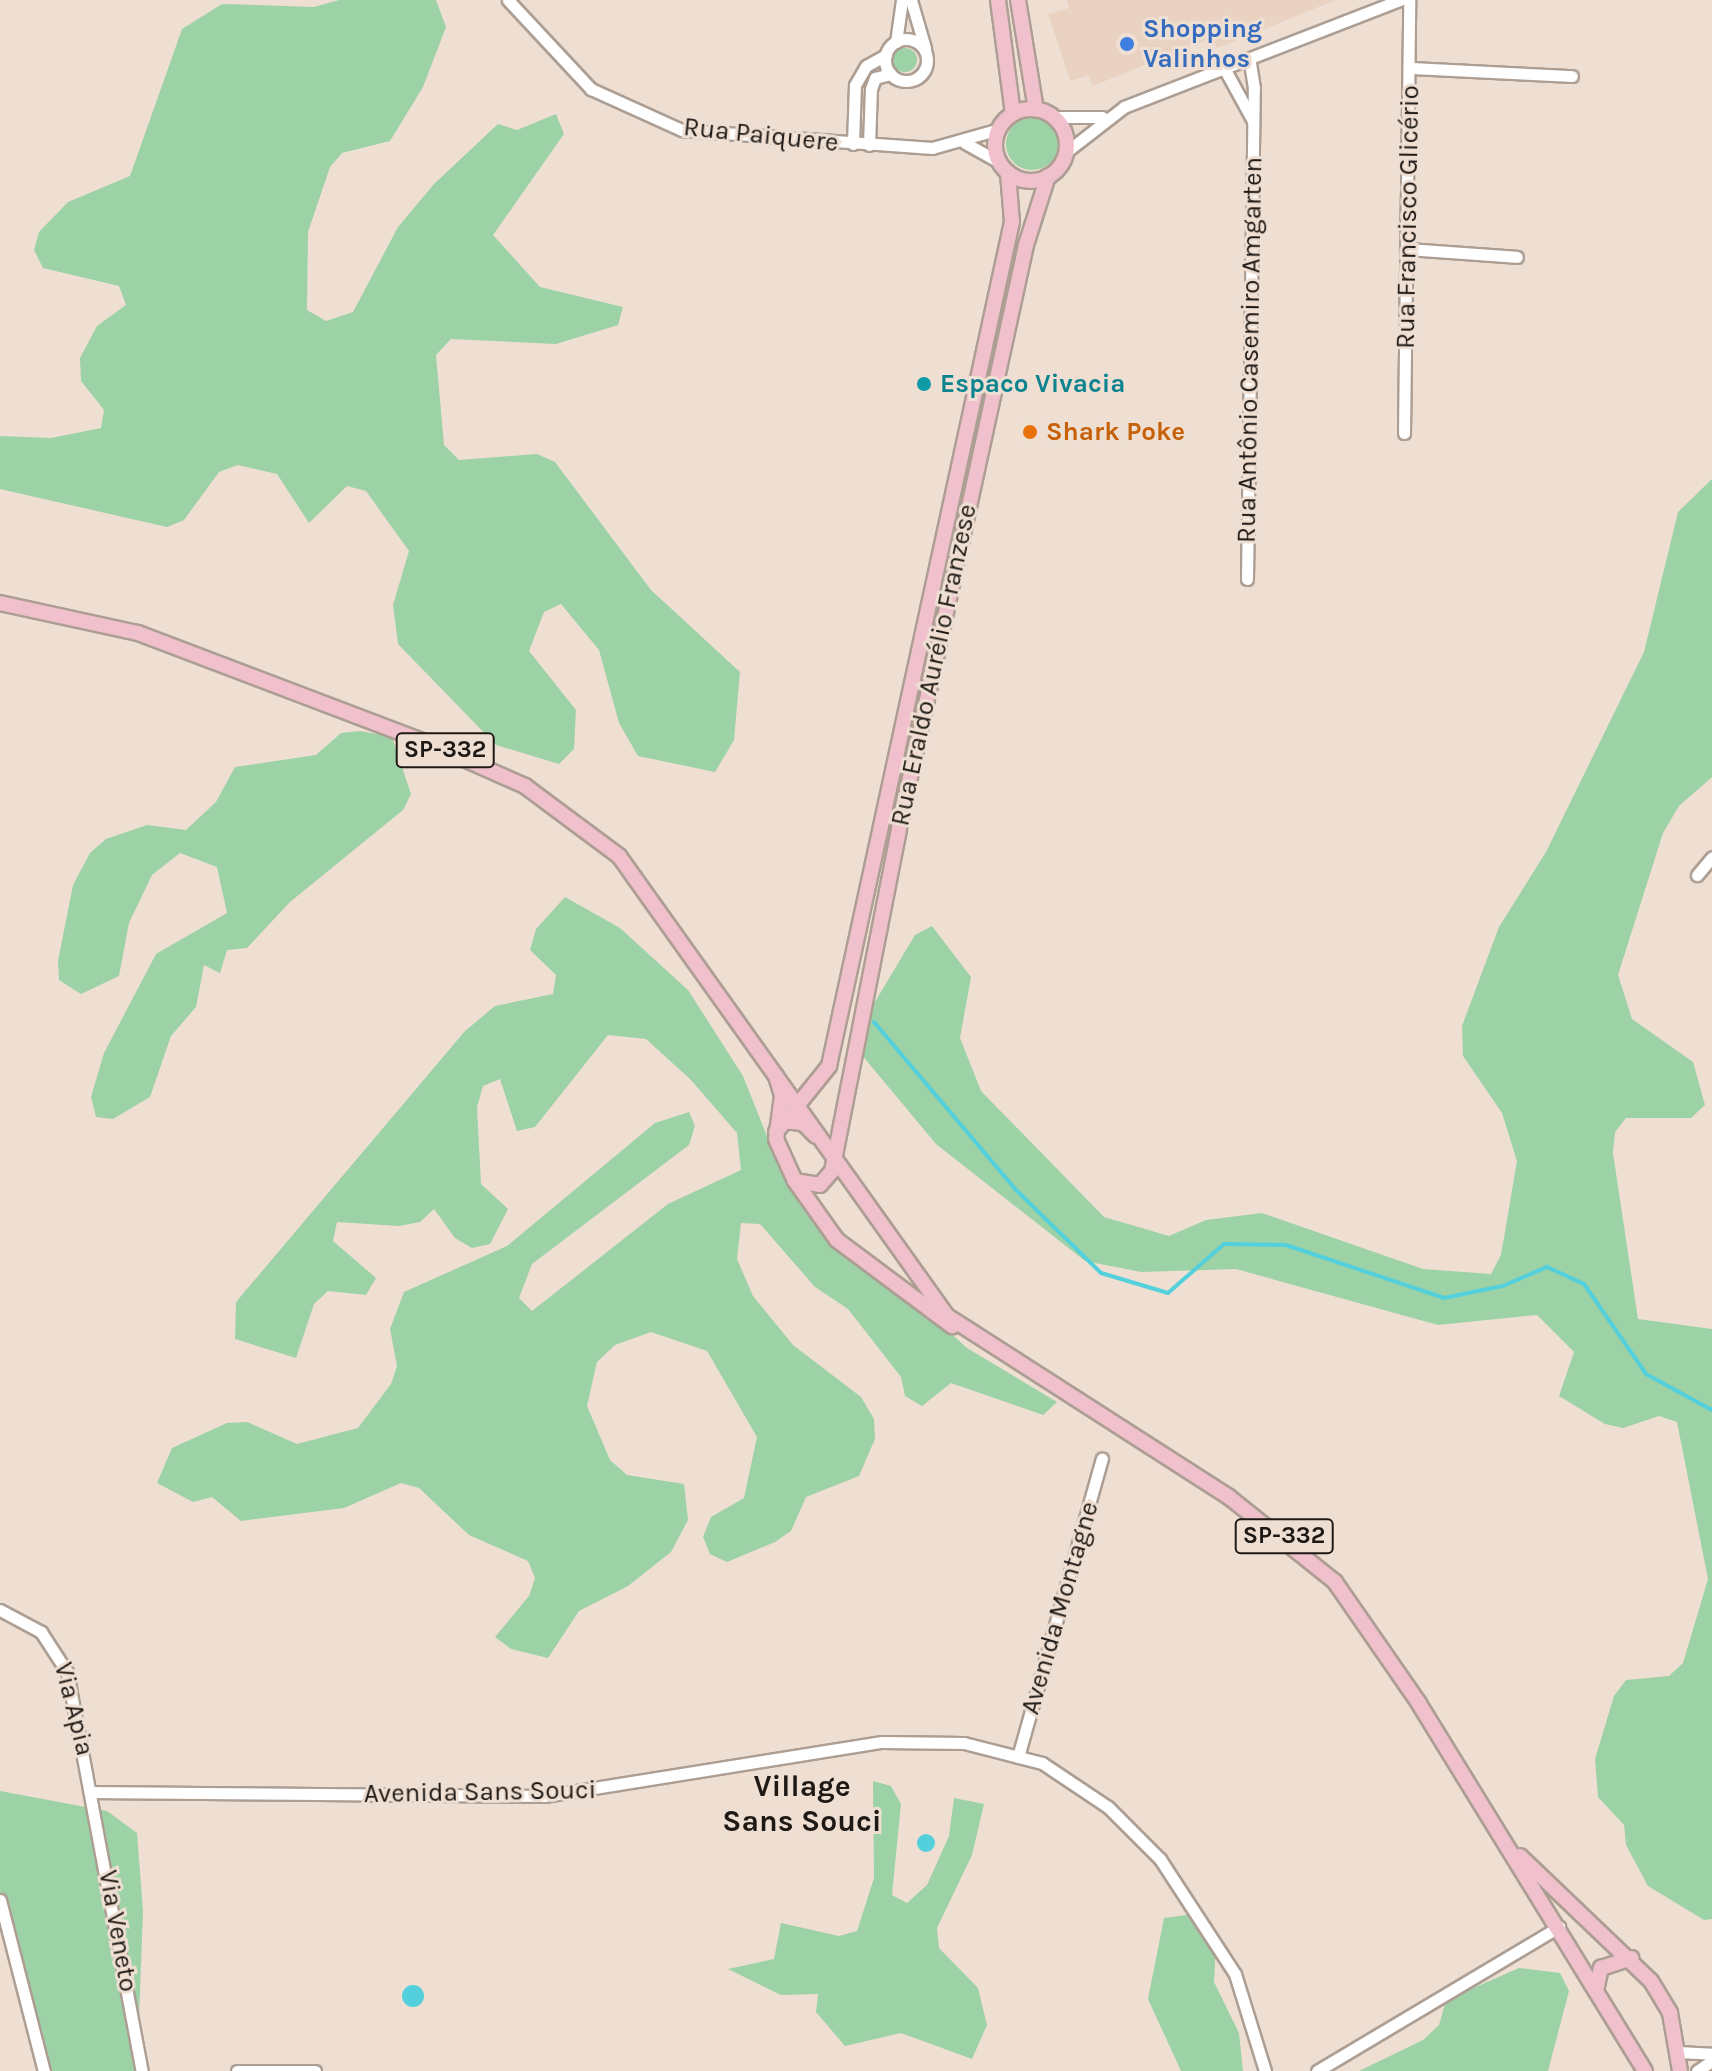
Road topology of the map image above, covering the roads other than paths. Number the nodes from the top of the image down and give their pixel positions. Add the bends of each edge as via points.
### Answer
1 (508, 0) edge
2 (902, 0) edge
3 (911, 0) edge
4 (998, 0) edge
5 (1018, 0) edge
6 (1400, 0) edge
7 (1409, 0) edge
8 (896, 42) junction
9 (926, 53) junction
10 (886, 55) junction
11 (1249, 58) junction
12 (1224, 68) junction
13 (1412, 68) junction
14 (890, 74) junction
15 (1572, 76) dead end
16 (1036, 110) junction
17 (1013, 114) junction
18 (1053, 117) junction
19 (1102, 117) junction
20 (1253, 122) junction
21 (999, 129) junction
22 (965, 143) junction
23 (853, 144) junction
24 (869, 145) junction
25 (1066, 152) junction
26 (1004, 167) junction
27 (1048, 176) junction
28 (1406, 249) junction
29 (1517, 257) dead end
30 (1404, 433) dead end
31 (1247, 579) dead end
32 (0, 603) edge
33 (1712, 857) edge
34 (1697, 875) dead end
35 (774, 1070) junction
36 (785, 1081) junction
37 (817, 1081) junction
38 (798, 1099) junction
39 (778, 1126) junction
40 (835, 1157) junction
41 (795, 1181) junction
42 (964, 1330) junction
43 (1102, 1459) dead end
44 (0, 1610) edge
45 (1018, 1757) junction
46 (93, 1792) junction
47 (1505, 1842) junction
48 (0, 1900) edge
49 (1559, 1927) junction
50 (1631, 1958) junction
51 (1596, 1991) junction
52 (1678, 2052) junction
53 (1712, 2054) edge
54 (1712, 2061) edge
55 (44, 2071) edge
56 (142, 2071) edge
57 (237, 2071) edge
58 (315, 2071) edge
59 (1265, 2071) edge
60 (1317, 2071) edge
61 (1645, 2071) edge
62 (1680, 2071) edge
63 (1697, 2071) edge

1 - 23 street, Rua Paiquere via 565,66 631,109 704,134
2 - 8 street
3 - 9 street
4 - 17 main road
5 - 16 main road
6 - 11 street
7 - 13 street, Rua Francisco Glicério
8 - 9 street via 910,39
8 - 10 street
9 - 14 street via 917,78
10 - 14 street
10 - 23 street via 866,66 855,85
11 - 12 street
11 - 20 street, Rua Antônio Casemiro Amgarten
12 - 19 street
12 - 20 street, Rua Antônio Casemiro Amgarten
13 - 15 street
13 - 28 street, Rua Francisco Glicério
14 - 24 street via 875,78 871,89
16 - 17 main road
16 - 18 main road
17 - 21 main road
18 - 19 street
18 - 25 main road
19 - 25 street
20 - 31 street, Rua Antônio Casemiro Amgarten
21 - 22 street, Rua Paiquere
21 - 26 main road
22 - 24 street, Rua Paiquere
22 - 26 street
23 - 24 street, Rua Paiquere
25 - 27 main road
26 - 27 main road
26 - 37 main road, Rua Eraldo Aurélio Franzese via 1012,222 829,1066
27 - 40 main road, Rua Eraldo Aurélio Franzese via 1026,245 949,598
28 - 29 street
28 - 30 street, Rua Francisco Glicério
32 - 35 main road, SP-332 via 88,620 212,658 525,786 619,856
33 - 34 street
35 - 36 main road, SP-332
35 - 39 main road, SP-332 via 782,1096
36 - 37 main road
36 - 38 main road, SP-332
37 - 38 main road, Rua Eraldo Aurélio Franzese
38 - 39 main road, Rua Eraldo Aurélio Franzese
38 - 40 main road, SP-332
39 - 40 main road via 803,1123
39 - 41 main road, SP-332
40 - 41 main road via 825,1182
40 - 42 main road, SP-332
41 - 42 main road, SP-332 via 856,1258
42 - 47 main road, SP-332 via 1229,1497 1313,1560 1354,1608
43 - 45 street, Avenida Montagne
44 - 46 street, Via Apia via 59,1651
45 - 46 street, Avenida Sans Souci via 924,1737 544,1796
45 - 59 street, Avenida Sans Souci via 1074,1782 1160,1859 1235,1974
46 - 56 street, Via Veneto
47 - 49 main road, SP-332
47 - 50 main road, SP-332
48 - 55 street
49 - 51 main road, SP-332
49 - 60 street
50 - 51 main road via 1601,1968
50 - 52 main road, SP-332 via 1670,2013
51 - 61 main road, SP-332
52 - 53 street
52 - 62 main road, SP-332
54 - 63 street
57 - 58 street

